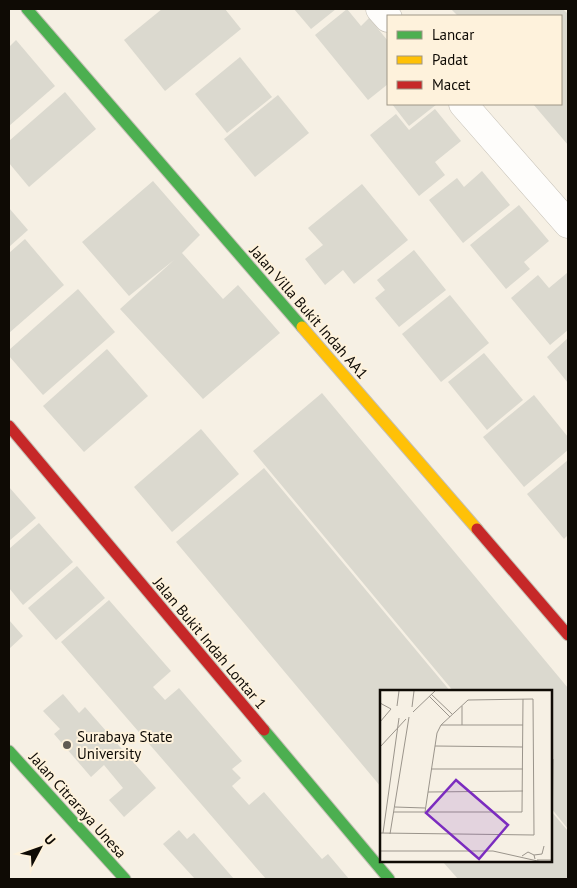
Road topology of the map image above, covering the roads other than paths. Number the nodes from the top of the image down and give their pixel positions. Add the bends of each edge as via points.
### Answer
1 (28, 9) edge
2 (464, 105) edge
3 (568, 224) edge
4 (9, 426) edge
5 (568, 635) edge
6 (9, 752) edge
7 (125, 879) edge
8 (389, 879) edge

1 - 5 street, Jalan Villa Bukit Indah AA1
2 - 3 street
4 - 8 street, Jalan Bukit Indah Lontar 1
6 - 7 street, Jalan Citraraya Unesa

